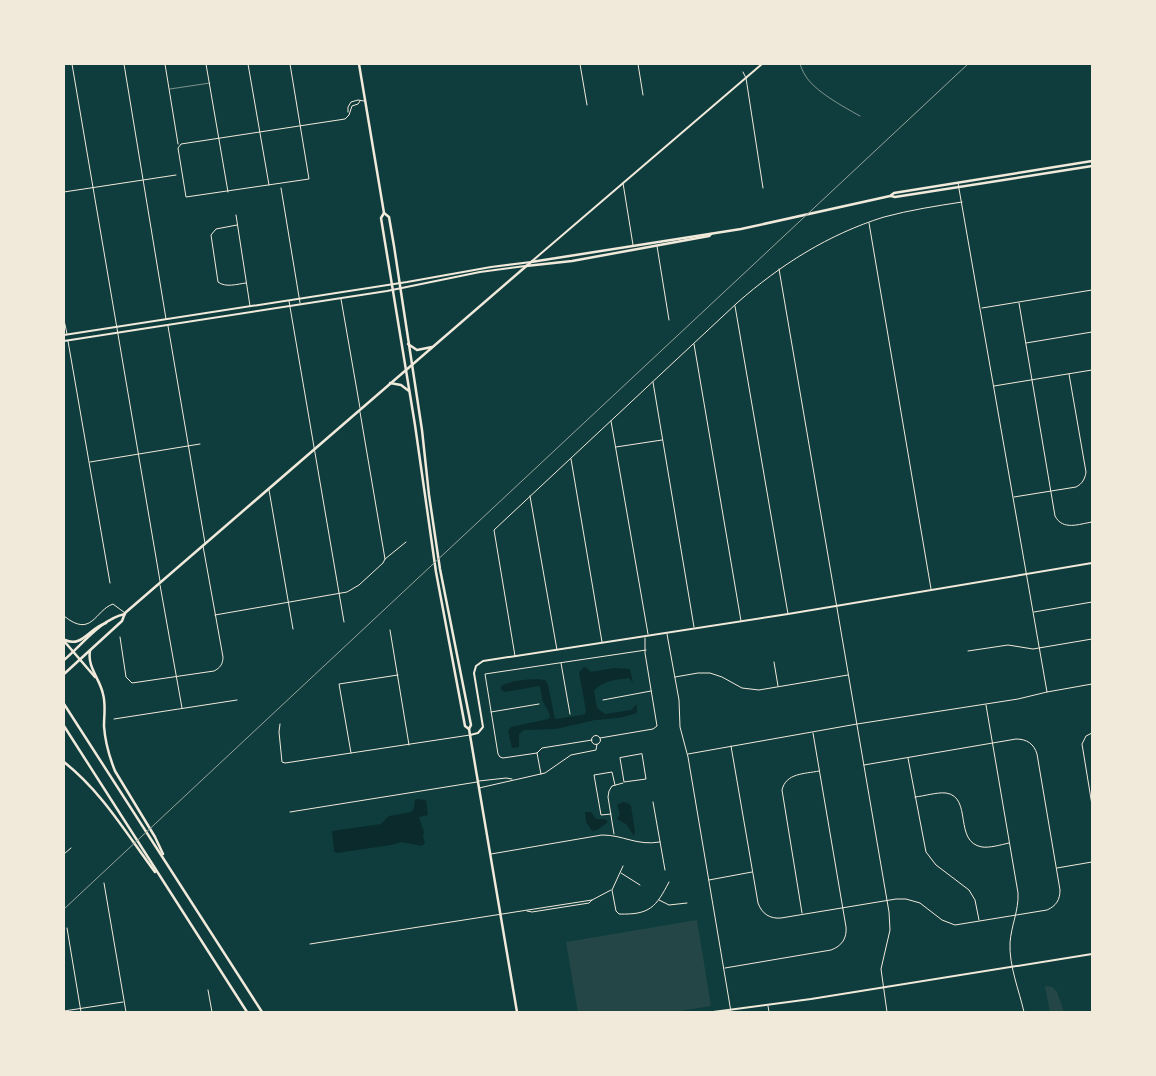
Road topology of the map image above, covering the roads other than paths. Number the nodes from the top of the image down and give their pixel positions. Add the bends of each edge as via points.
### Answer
1 (72, 64) edge
2 (124, 64) edge
3 (165, 64) edge
4 (206, 64) edge
5 (248, 64) edge
6 (290, 64) edge
7 (359, 64) edge
8 (580, 64) edge
9 (638, 64) edge
10 (762, 64) edge
11 (800, 64) edge
12 (743, 72) dead end
13 (746, 78) junction
14 (210, 83) junction
15 (169, 89) junction
16 (643, 95) dead end
17 (365, 101) junction
18 (360, 102) junction
19 (587, 105) dead end
20 (349, 113) junction
21 (860, 116) dead end
22 (300, 125) junction
23 (260, 132) junction
24 (218, 138) junction
25 (178, 146) junction
26 (1092, 161) edge
27 (1092, 166) edge
28 (176, 175) dead end
29 (143, 180) junction
30 (623, 182) junction
31 (958, 182) junction
32 (269, 186) junction
33 (959, 186) junction
34 (93, 188) junction
35 (281, 188) dead end
36 (763, 188) dead end
37 (64, 192) edge
38 (228, 192) junction
39 (890, 196) junction
40 (962, 202) junction
41 (384, 213) junction
42 (236, 215) dead end
43 (869, 223) junction
44 (237, 225) junction
45 (711, 234) junction
46 (633, 245) junction
47 (657, 245) junction
48 (530, 262) junction
49 (526, 266) junction
50 (779, 269) junction
51 (246, 283) junction
52 (399, 283) junction
53 (392, 284) junction
54 (400, 288) junction
55 (393, 290) junction
56 (1092, 290) edge
57 (341, 298) junction
58 (299, 299) junction
59 (289, 300) junction
60 (1018, 302) junction
61 (300, 304) junction
62 (735, 305) junction
63 (250, 306) junction
64 (290, 306) junction
65 (981, 308) junction
66 (166, 319) junction
67 (64, 320) edge
68 (670, 320) dead end
69 (168, 325) junction
70 (117, 327) junction
71 (1092, 332) edge
72 (118, 333) junction
73 (65, 335) edge
74 (64, 341) edge
75 (68, 341) junction
76 (694, 343) junction
77 (1026, 343) junction
78 (408, 344) junction
79 (433, 346) junction
80 (412, 365) junction
81 (406, 370) junction
82 (1092, 370) edge
83 (1069, 374) junction
84 (1032, 380) junction
85 (652, 382) junction
86 (390, 383) junction
87 (994, 386) junction
88 (410, 391) junction
89 (360, 410) junction
90 (611, 420) junction
91 (662, 440) junction
92 (200, 444) dead end
93 (188, 446) junction
94 (616, 447) junction
95 (315, 449) junction
96 (139, 454) junction
97 (571, 458) junction
98 (89, 462) junction
99 (269, 489) junction
100 (1051, 491) junction
101 (530, 496) junction
102 (1013, 498) junction
103 (1092, 522) edge
104 (406, 542) dead end
105 (204, 546) junction
106 (385, 559) junction
107 (1092, 563) edge
108 (1026, 574) junction
109 (110, 583) dead end
110 (160, 583) junction
111 (931, 591) junction
112 (339, 594) junction
113 (1092, 602) edge
114 (288, 603) junction
115 (837, 606) junction
116 (1033, 612) junction
117 (125, 614) junction
118 (215, 614) junction
119 (788, 614) junction
120 (64, 616) edge
121 (344, 622) dead end
122 (741, 622) junction
123 (106, 623) junction
124 (293, 629) dead end
125 (694, 629) junction
126 (390, 630) dead end
127 (667, 634) junction
128 (646, 636) junction
129 (120, 637) dead end
130 (1092, 639) edge
131 (64, 640) edge
132 (602, 643) junction
133 (1039, 648) junction
134 (557, 650) junction
135 (646, 650) junction
136 (90, 651) junction
137 (73, 652) junction
138 (968, 652) dead end
139 (515, 656) junction
140 (64, 660) edge
141 (80, 660) junction
142 (561, 662) junction
143 (774, 662) dead end
144 (64, 674) edge
145 (398, 675) junction
146 (849, 675) junction
147 (176, 677) junction
148 (675, 677) junction
149 (97, 679) junction
150 (1092, 684) edge
151 (778, 687) junction
152 (652, 691) junction
153 (1047, 692) junction
154 (237, 700) dead end
155 (602, 700) dead end
156 (64, 704) edge
157 (539, 704) dead end
158 (986, 704) junction
159 (182, 708) junction
160 (491, 712) junction
161 (570, 714) dead end
162 (114, 719) dead end
163 (280, 724) dead end
164 (857, 724) junction
165 (64, 726) edge
166 (469, 729) junction
167 (813, 732) junction
168 (1092, 733) edge
169 (470, 735) junction
170 (600, 738) junction
171 (592, 740) junction
172 (993, 743) junction
173 (597, 744) junction
174 (409, 745) junction
175 (731, 746) junction
176 (537, 753) junction
177 (351, 754) junction
178 (688, 754) junction
179 (908, 758) junction
180 (64, 762) edge
181 (864, 765) junction
182 (820, 771) junction
183 (541, 774) junction
184 (512, 779) junction
185 (478, 782) junction
186 (624, 782) junction
187 (615, 785) junction
188 (479, 788) junction
189 (915, 798) junction
190 (653, 802) dead end
191 (1092, 805) edge
192 (290, 812) dead end
193 (611, 814) junction
194 (614, 836) junction
195 (660, 842) junction
196 (1010, 843) junction
197 (71, 848) dead end
198 (141, 850) junction
199 (64, 854) edge
200 (490, 855) junction
201 (165, 860) junction
202 (1092, 862) edge
203 (623, 866) dead end
204 (1056, 868) junction
205 (665, 870) dead end
206 (753, 872) junction
207 (620, 873) junction
208 (709, 880) junction
209 (669, 882) dead end
210 (104, 883) dead end
211 (640, 885) dead end
212 (612, 890) junction
213 (592, 900) junction
214 (659, 900) junction
215 (888, 900) junction
216 (687, 903) dead end
217 (843, 908) junction
218 (527, 911) junction
219 (501, 915) junction
220 (802, 915) junction
221 (1015, 916) junction
222 (979, 922) junction
223 (67, 928) dead end
224 (310, 944) dead end
225 (1092, 954) edge
226 (1013, 966) junction
227 (725, 968) junction
228 (882, 987) junction
229 (208, 990) dead end
230 (124, 1002) junction
231 (768, 1005) junction
232 (80, 1008) junction
233 (64, 1011) edge
234 (731, 1011) edge
235 (81, 1012) edge
236 (126, 1012) edge
237 (212, 1012) edge
238 (248, 1012) edge
239 (262, 1012) edge
240 (517, 1012) edge
241 (714, 1012) edge
242 (769, 1012) edge
243 (887, 1012) edge
244 (1024, 1012) edge

1 - 34 street
2 - 29 street
3 - 15 street
4 - 14 street
5 - 23 street
6 - 22 street
7 - 17 main road
8 - 19 street
9 - 16 street
10 - 13 main road
11 - 21 lane via 805,76 821,92
12 - 13 street
13 - 30 main road
13 - 36 street
14 - 15 lane
14 - 24 street
15 - 25 street
17 - 18 street
17 - 41 main road
18 - 20 street via 352,106
18 - 20 street via 350,102
20 - 22 street via 345,119
22 - 23 street
22 - 32 street via 309,179
23 - 24 street
23 - 32 street
24 - 25 street
24 - 38 street
25 - 38 street via 186,197
26 - 31 main road
27 - 33 main road
28 - 29 street
29 - 34 street
29 - 66 street
30 - 46 street
30 - 48 main road
31 - 33 street
31 - 39 main road
32 - 38 street
33 - 39 main road
33 - 40 street
34 - 37 street
34 - 70 street
35 - 58 street
39 - 45 main road
40 - 43 street
40 - 65 street
41 - 52 main road via 389,217
41 - 53 main road via 381,218
42 - 44 street
43 - 50 street via 823,243
43 - 111 street
44 - 51 street
44 - 51 street via 216,229 211,235 216,273 222,285
45 - 46 main road
45 - 47 main road
46 - 48 main road
47 - 49 main road
47 - 68 street
48 - 49 main road
48 - 52 main road
49 - 54 main road
49 - 79 main road
50 - 62 street
50 - 115 street
51 - 63 street
52 - 53 main road
52 - 54 main road
53 - 55 main road
53 - 58 main road
54 - 55 main road
54 - 78 main road
55 - 57 main road
55 - 81 main road
56 - 60 street
57 - 61 main road
57 - 89 street
58 - 59 main road
58 - 61 street
59 - 63 main road
59 - 64 street
60 - 65 street
60 - 77 street
61 - 64 main road
62 - 76 street
62 - 119 street
63 - 66 main road
64 - 69 main road
64 - 95 street
65 - 87 street
66 - 70 main road
67 - 73 street
69 - 72 main road
69 - 93 street
70 - 72 street
70 - 73 main road
71 - 77 street
72 - 75 main road
72 - 96 street
74 - 75 main road
75 - 98 street
76 - 85 street
76 - 122 street
77 - 84 street
78 - 79 main road via 417,350
78 - 80 main road
79 - 80 main road
80 - 81 main road
80 - 166 main road via 440,569 472,725
81 - 86 main road
81 - 88 main road
82 - 83 street
83 - 84 street
83 - 100 street via 1086,472 1080,485
84 - 87 street
84 - 100 street
85 - 90 street
85 - 91 street
86 - 88 main road
86 - 89 main road
87 - 102 street
88 - 166 main road via 436,572 465,726
89 - 95 main road
89 - 106 street
90 - 94 street
90 - 97 street
91 - 94 street
91 - 125 street
92 - 93 street
93 - 96 street
93 - 105 street
94 - 128 street
95 - 99 main road
95 - 112 street
96 - 98 street
96 - 110 street
97 - 101 street
97 - 132 street
98 - 109 street
99 - 105 main road
99 - 114 street
100 - 102 street
100 - 103 street via 1058,521 1071,526
101 - 134 street
101 - 139 street via 494,530
102 - 108 street
104 - 106 street
105 - 110 main road
105 - 118 street
106 - 112 street via 359,586
107 - 108 main road
108 - 111 main road
108 - 116 street
110 - 117 main road
110 - 147 street
111 - 115 main road
112 - 114 street
112 - 121 street
113 - 116 street
114 - 118 street
114 - 124 street
115 - 119 main road
115 - 146 street
116 - 133 street
117 - 120 street via 113,604 86,624 77,624
117 - 123 main road
117 - 136 main road via 122,621
118 - 147 street via 222,664 217,669
119 - 122 main road
122 - 125 main road
123 - 131 main road via 97,626 78,642
123 - 137 main road
125 - 127 main road
126 - 145 street
127 - 128 main road
127 - 148 street
128 - 132 main road
128 - 135 street
129 - 147 street via 125,676 129,682 134,684
130 - 133 street
131 - 137 main road
132 - 134 main road
133 - 138 street via 1008,645
133 - 153 street
134 - 139 main road
135 - 142 street
135 - 152 street
136 - 141 main road
136 - 149 main road via 89,661
137 - 140 main road
137 - 141 main road
139 - 169 main road via 483,661 476,666 474,673 483,727
141 - 144 main road
141 - 149 main road
142 - 160 street via 485,674
142 - 161 street
143 - 151 street
145 - 174 street
145 - 177 street via 340,684
146 - 151 street
146 - 164 street
147 - 159 street
148 - 151 street via 705,673 749,689
148 - 178 street via 680,728
149 - 201 main road via 104,698 105,736 115,771 155,837
150 - 153 street
152 - 155 street
152 - 170 street via 657,722 653,729
153 - 158 street
154 - 159 street
156 - 201 main road
157 - 160 street
158 - 164 street
158 - 172 street
159 - 162 street
160 - 176 street via 500,757
163 - 177 street via 282,762
164 - 167 street
164 - 181 street
165 - 198 main road
166 - 169 main road
167 - 175 street
167 - 182 street
168 - 191 street via 1084,738 1082,746
169 - 174 street
169 - 185 main road
170 - 171 street via 595,736
170 - 173 street
171 - 173 street
171 - 176 street via 542,748
172 - 179 street
172 - 196 street
172 - 204 street via 1021,739 1035,749
173 - 183 street via 596,750 571,755
174 - 177 street
175 - 178 street
175 - 206 street
176 - 183 street
178 - 208 street
179 - 181 street
179 - 189 street
180 - 198 main road via 100,796
181 - 215 street
182 - 217 street
182 - 220 street via 792,776 782,790
183 - 184 street
184 - 185 street
184 - 188 street
185 - 188 main road
185 - 192 street
186 - 186 street via 620,758 642,754 646,779
186 - 187 street
187 - 193 street via 608,794
187 - 193 street via 612,772 594,775 600,815
188 - 200 main road
189 - 196 street via 942,793 951,795 959,803 966,834 972,842 983,847
189 - 222 street via 926,852 971,892
190 - 195 street
193 - 194 street
194 - 195 street via 641,844
194 - 200 street via 602,835
195 - 205 street
196 - 221 street via 1018,893
197 - 199 street
198 - 238 main road
200 - 219 main road
201 - 239 main road
202 - 204 street
203 - 207 street
204 - 221 street via 1060,892 1058,901 1047,910
206 - 208 street
206 - 220 street via 758,905 767,915 780,919
207 - 211 street
207 - 212 street
208 - 227 street
209 - 214 street
210 - 230 street
212 - 213 street
212 - 214 street via 616,911 620,915 648,910
213 - 218 street
213 - 218 street via 579,906
214 - 216 street via 669,905
215 - 217 street
215 - 222 street via 918,902 951,924
215 - 228 street via 890,926 881,965
217 - 220 street
217 - 227 street via 847,931 838,947
218 - 219 street
219 - 224 street
219 - 240 main road
221 - 222 street
221 - 226 street via 1010,945
223 - 232 street
225 - 226 main road
226 - 228 main road
226 - 244 street
227 - 234 street
228 - 231 main road
228 - 243 street
229 - 237 street
230 - 232 street
230 - 236 street
231 - 234 main road
231 - 242 street
232 - 233 street
232 - 235 street
234 - 241 main road

